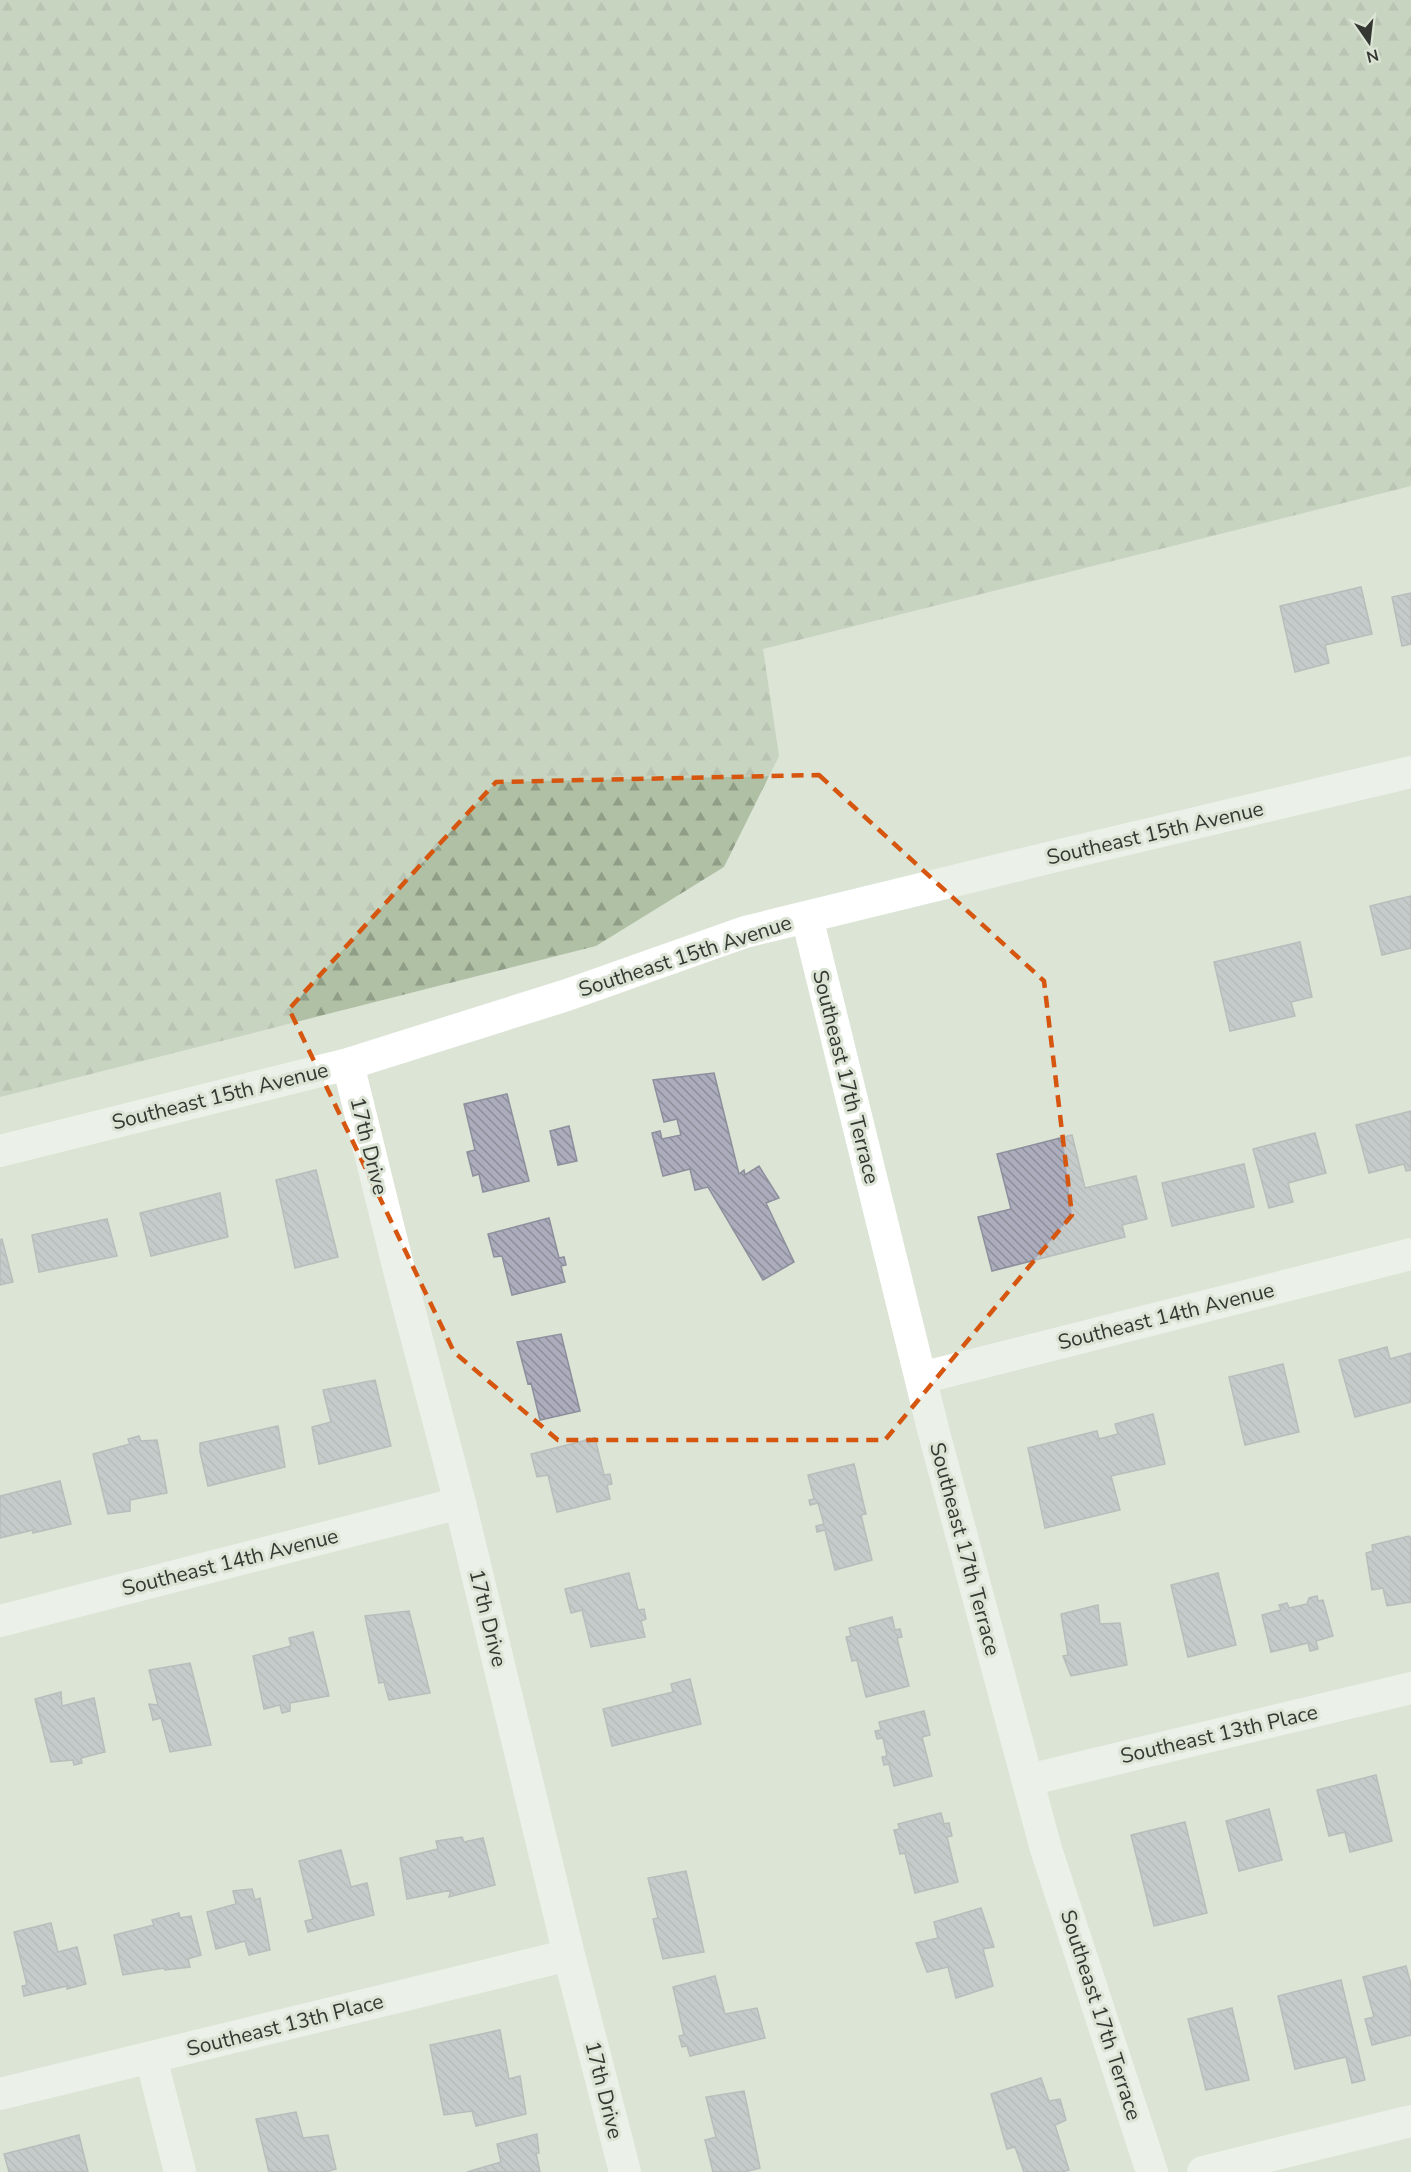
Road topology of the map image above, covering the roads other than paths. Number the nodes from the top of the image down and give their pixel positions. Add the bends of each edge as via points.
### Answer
1 (1411, 772) edge
2 (807, 917) junction
3 (348, 1064) junction
4 (0, 1150) edge
5 (1411, 1254) edge
6 (921, 1378) junction
7 (460, 1503) junction
8 (0, 1621) edge
9 (1411, 1688) edge
10 (1028, 1780) junction
11 (569, 1955) junction
12 (151, 2057) junction
13 (0, 2094) edge
14 (1411, 2121) edge
15 (180, 2172) edge
16 (625, 2172) edge
17 (1152, 2172) edge
18 (1203, 2172) edge

1 - 2 street, Southeast 15th Avenue
2 - 3 street, Southeast 15th Avenue via 744,932 567,995
2 - 6 street, Southeast 17th Terrace
3 - 4 street, Southeast 15th Avenue
3 - 7 street, 17th Drive
5 - 6 street, Southeast 14th Avenue
6 - 10 street, Southeast 17th Terrace
7 - 8 street, Southeast 14th Avenue
7 - 11 street, 17th Drive
9 - 10 street, Southeast 13th Place
10 - 17 street, Southeast 17th Terrace via 1046,1849
11 - 12 street, Southeast 13th Place
11 - 16 street, 17th Drive
12 - 13 street, Southeast 13th Place
12 - 15 street
14 - 18 street

